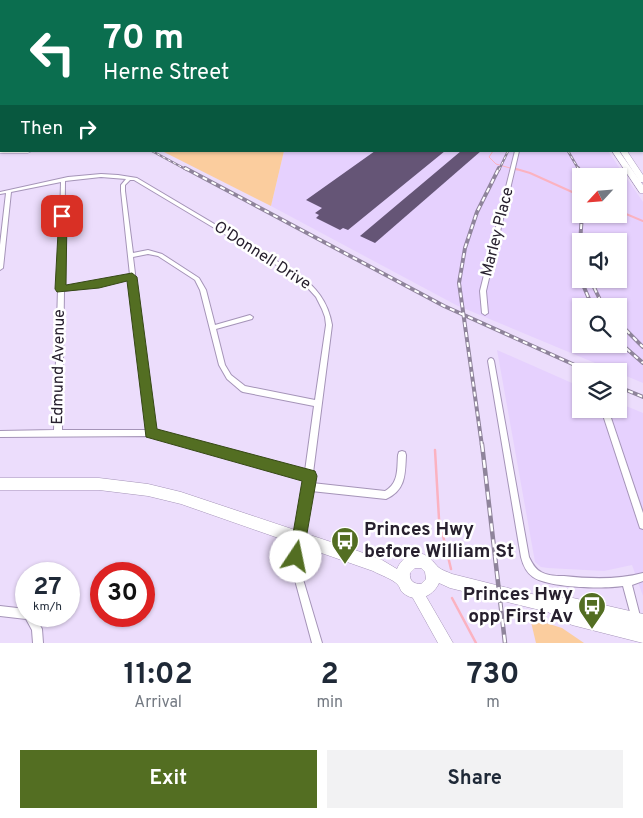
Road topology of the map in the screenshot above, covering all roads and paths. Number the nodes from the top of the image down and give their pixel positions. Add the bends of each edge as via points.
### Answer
1 (517, 152) edge
2 (616, 152) edge
3 (624, 152) edge
4 (130, 178) junction
5 (63, 180) junction
6 (643, 180) edge
7 (9, 191) junction
8 (643, 191) edge
9 (0, 193) edge
10 (130, 256) junction
11 (0, 268) edge
12 (132, 277) junction
13 (61, 289) junction
14 (485, 313) dead end
15 (250, 318) dead end
16 (213, 328) junction
17 (490, 361) dead end
18 (319, 404) junction
19 (607, 418) edge
20 (151, 433) junction
21 (0, 434) edge
22 (58, 434) junction
23 (402, 455) dead end
24 (310, 476) junction
25 (0, 484) edge
26 (308, 488) junction
27 (643, 525) edge
28 (300, 538) junction
29 (377, 565) junction
30 (406, 566) junction
31 (643, 577) edge
32 (627, 583) junction
33 (422, 584) junction
34 (0, 611) edge
35 (15, 613) edge
36 (37, 627) edge
37 (640, 628) edge
38 (38, 643) edge
39 (317, 643) edge
40 (446, 643) edge

1 - 14 street, Marley Place via 483,291
2 - 8 main road
3 - 6 main road
4 - 5 street, O'Donnell Drive via 95,174
4 - 10 street via 123,185
4 - 18 street, O'Donnell Drive via 295,274 316,292 325,308 329,325
5 - 7 street, O'Donnell Drive
5 - 13 street, Edmund Avenue
7 - 9 street, O'Donnell Drive
7 - 11 street
10 - 12 street
10 - 16 street via 148,252 160,254 197,279
12 - 13 street
12 - 20 street
13 - 22 street, Edmund Avenue
15 - 16 street
16 - 18 street via 222,365 229,377 243,389
17 - 32 street via 529,570 547,579
18 - 24 street, O'Donnell Drive
19 - 27 street
20 - 22 street
20 - 24 street
21 - 22 street
23 - 26 street via 398,486 386,495
24 - 26 street, O'Donnell Drive
25 - 28 main road via 99,484 148,490
26 - 28 street, O'Donnell Drive
28 - 29 main road
28 - 39 street, O'Donnell Drive via 296,569
29 - 30 main road
29 - 33 main road
30 - 33 main road via 403,573
30 - 33 main road via 418,560 428,565
31 - 32 street
32 - 37 street
33 - 37 main road via 450,582 548,605 572,617
33 - 40 street via 433,619
34 - 35 street
36 - 38 street

